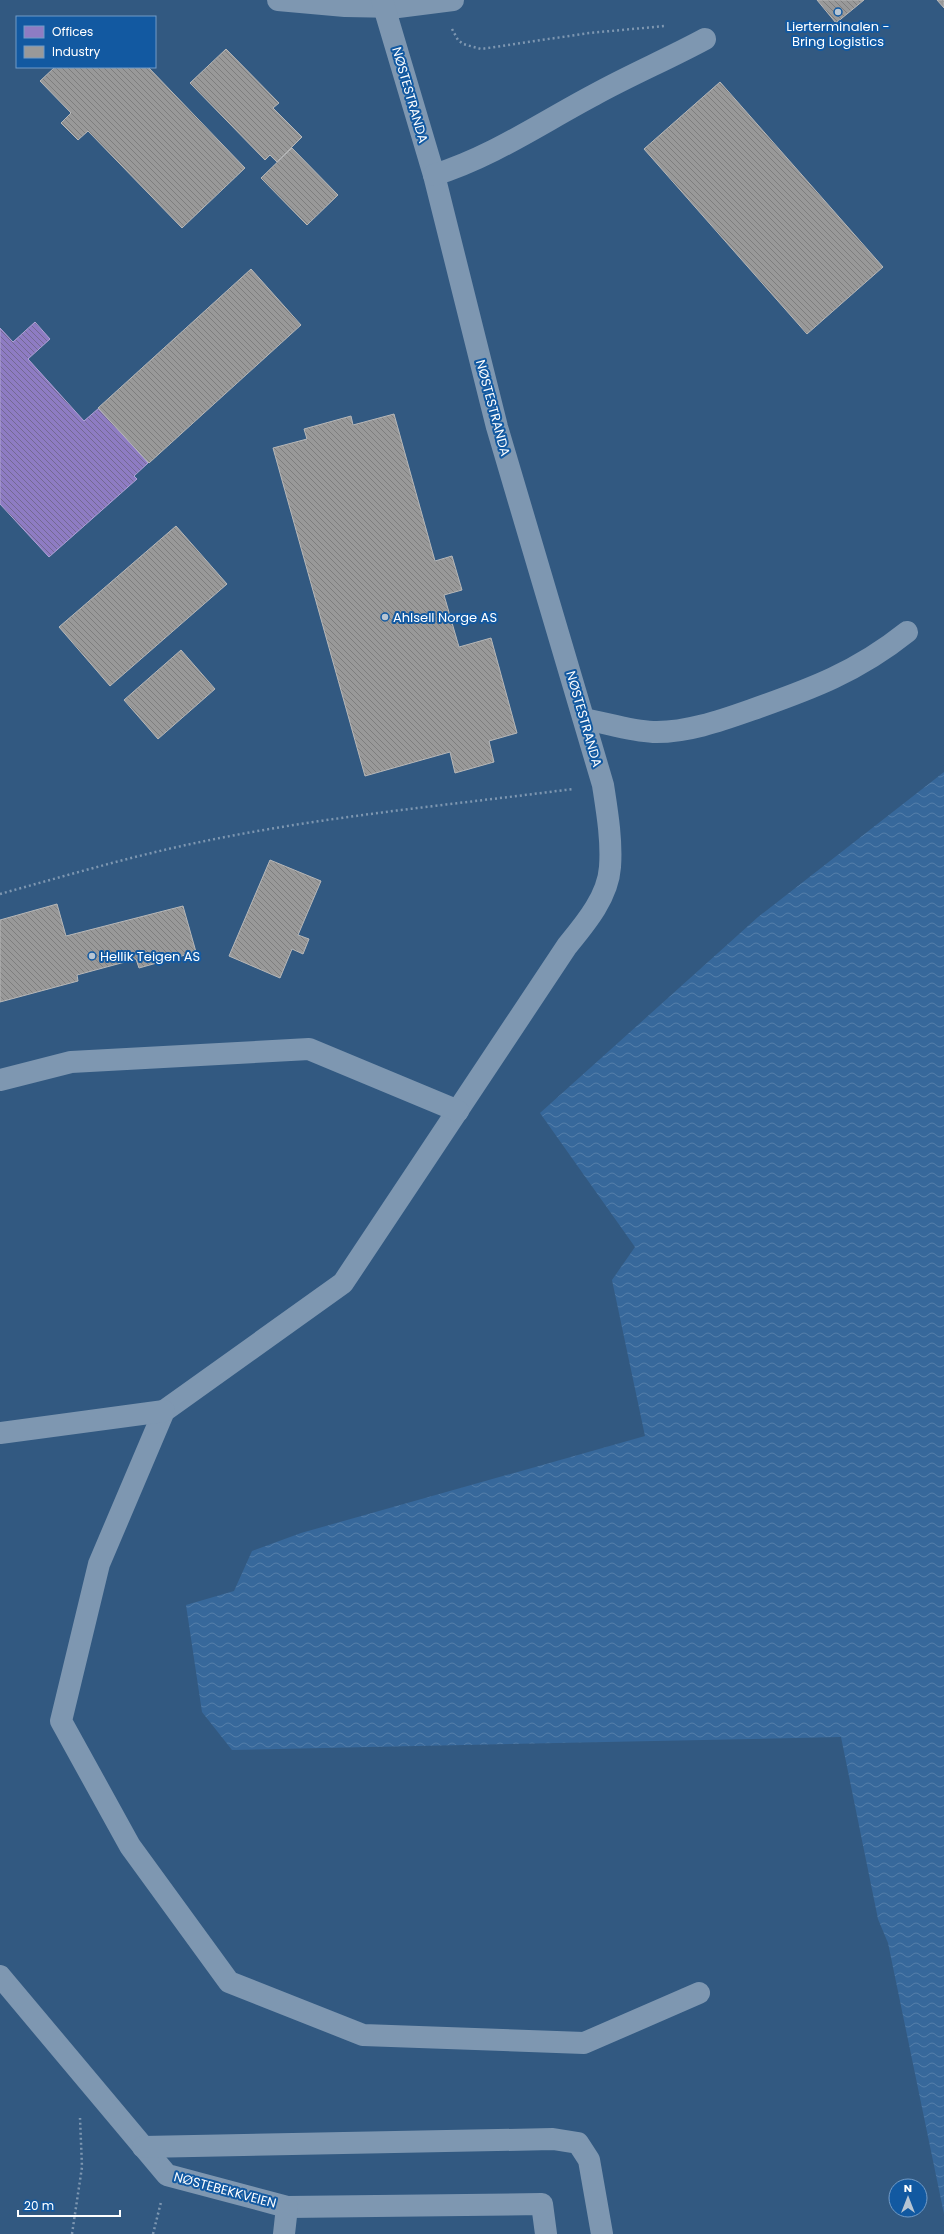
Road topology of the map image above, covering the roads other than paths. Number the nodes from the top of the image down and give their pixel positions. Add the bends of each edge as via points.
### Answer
1 (278, 0) edge
2 (382, 0) edge
3 (453, 0) edge
4 (705, 39) road end
5 (434, 175) junction
6 (907, 632) dead end
7 (584, 719) junction
8 (0, 1080) edge
9 (458, 1111) junction
10 (164, 1411) junction
11 (0, 1433) edge
12 (0, 1976) edge
13 (699, 1993) dead end
14 (143, 2147) junction
15 (286, 2207) junction
16 (284, 2234) edge
17 (546, 2234) edge
18 (602, 2234) edge

1 - 3 street via 345,6 398,7
2 - 5 street, NØSTESTRANDA
4 - 5 street via 594,94 512,142
5 - 7 street, NØSTESTRANDA via 497,427
6 - 7 street via 880,653 845,673 808,690 720,721 653,732
7 - 9 street, NØSTESTRANDA via 603,785 607,815 610,868 603,894
8 - 9 street via 71,1062 309,1049
9 - 10 street, NØSTESTRANDA via 343,1283
10 - 11 street
10 - 13 street via 99,1564 61,1721 130,1846 229,1982 364,2035 584,2043
12 - 14 street, NØSTEBEKKVEIEN
14 - 15 street, NØSTEBEKKVEIEN via 167,2175
14 - 18 street via 553,2139 578,2143 588,2160
15 - 16 street
15 - 17 street, NØSTEBEKKVEIEN via 542,2204

